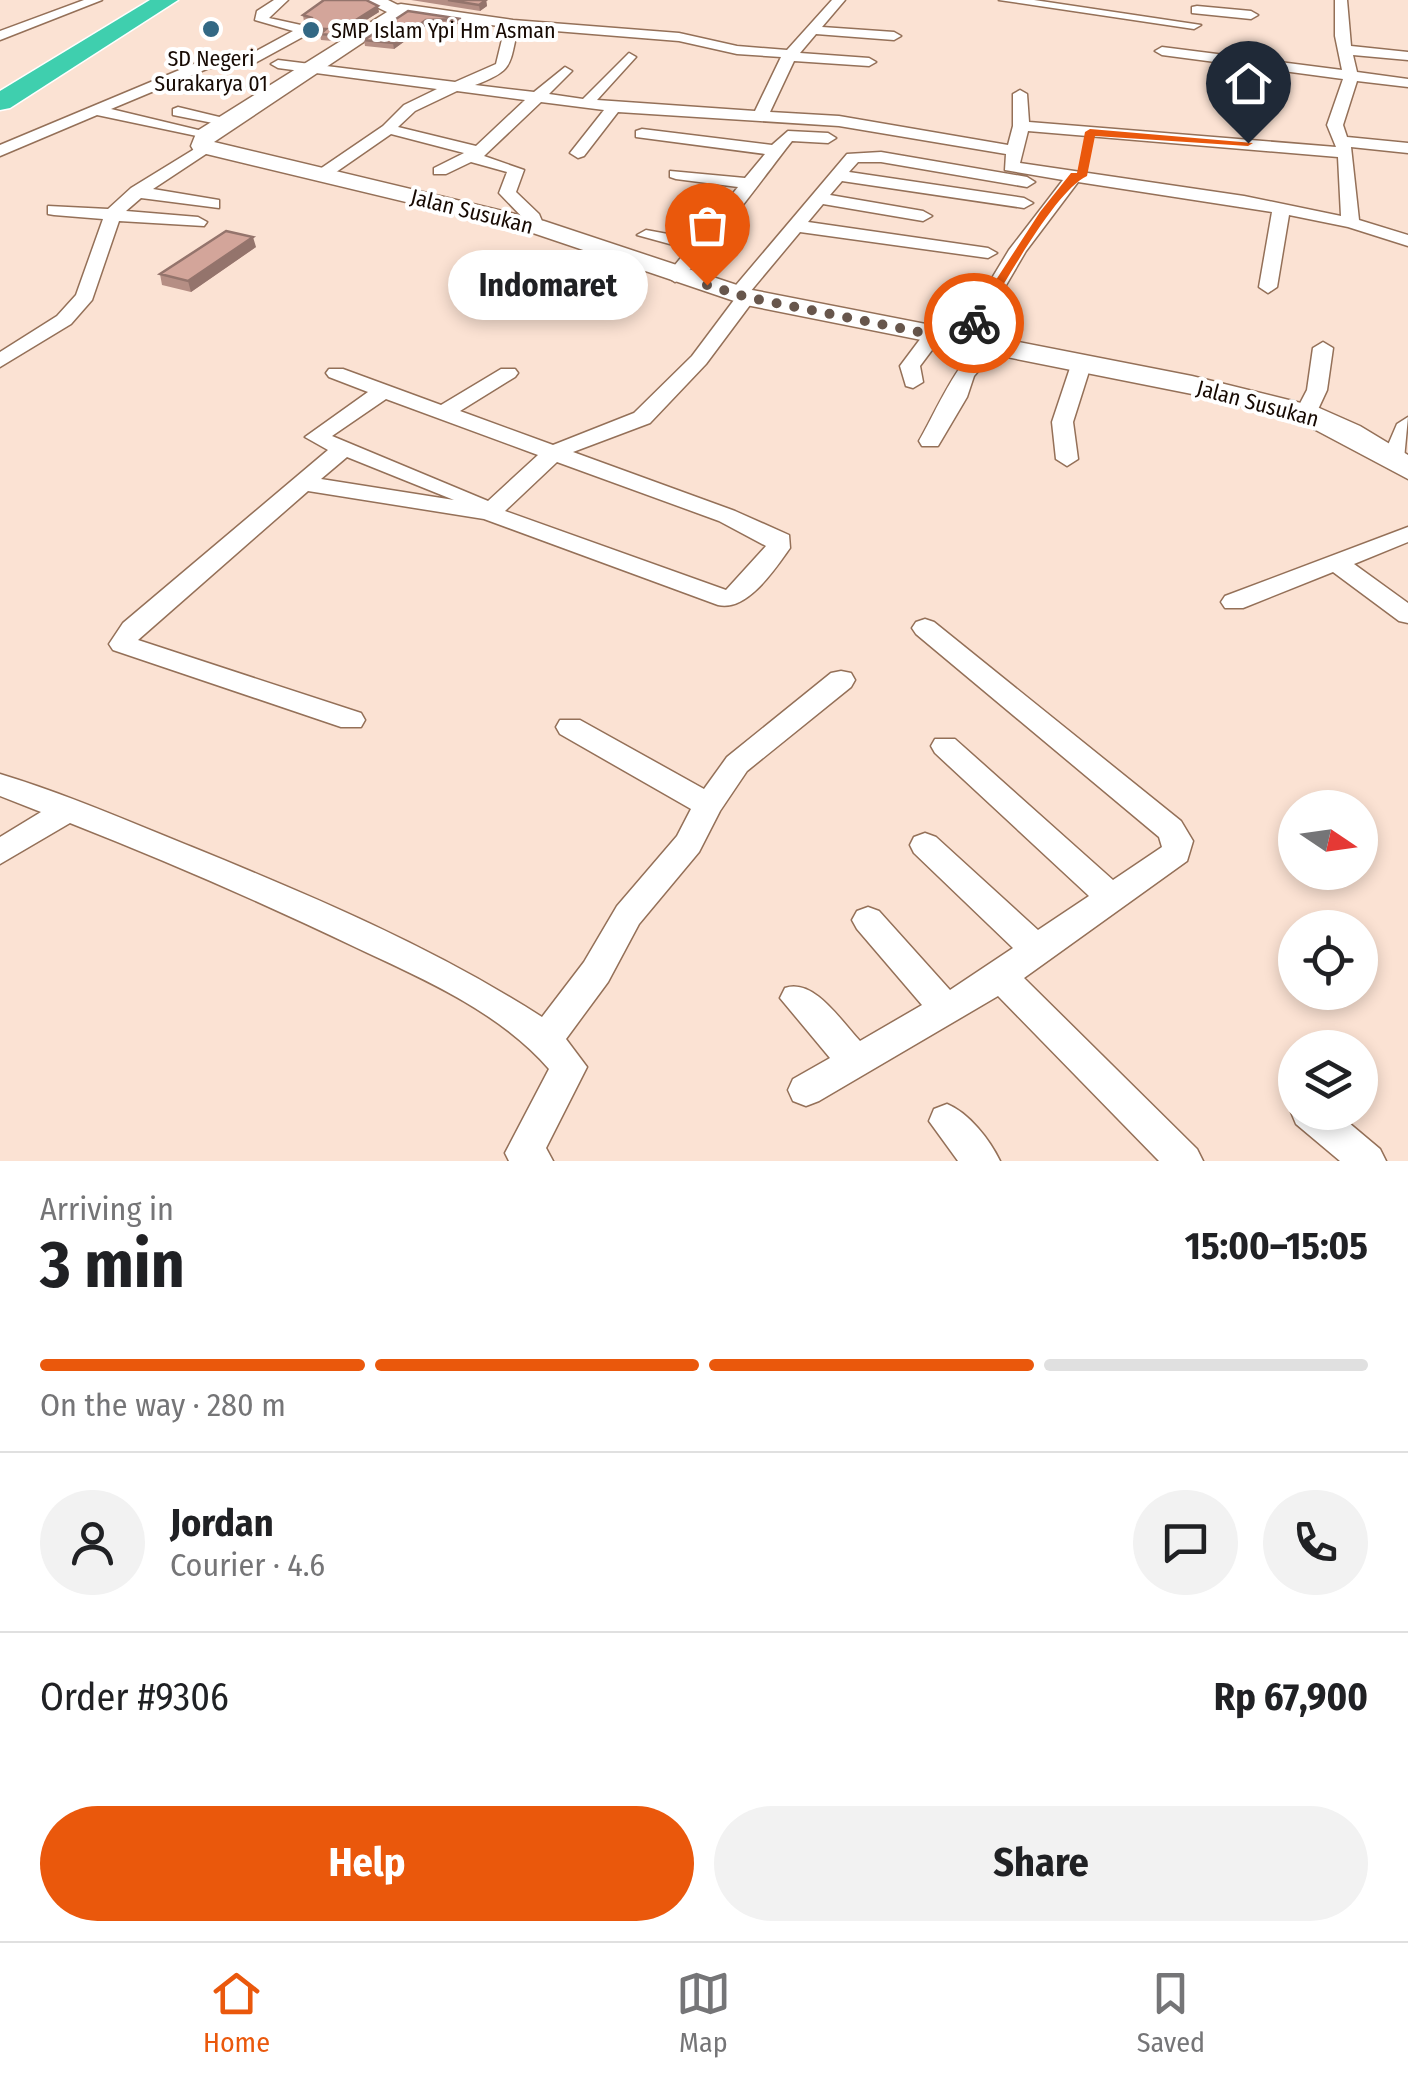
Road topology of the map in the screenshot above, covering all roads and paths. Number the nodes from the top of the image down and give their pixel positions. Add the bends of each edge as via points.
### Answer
1 (96, 0) edge
2 (166, 0) edge
3 (282, 0) edge
4 (372, 0) edge
5 (471, 0) edge
6 (839, 0) edge
7 (1005, 0) edge
8 (1341, 0) edge
9 (401, 8) junction
10 (450, 14) junction
11 (1251, 15) dead end
12 (513, 24) junction
13 (1194, 26) junction
14 (814, 30) junction
15 (630, 33) junction
16 (0, 36) edge
17 (894, 36) dead end
18 (1219, 42) dead end
19 (1346, 50) junction
20 (1162, 51) dead end
21 (790, 55) junction
22 (1408, 56) edge
23 (869, 62) dead end
24 (278, 64) dead end
25 (312, 69) junction
26 (565, 70) dead end
27 (1351, 77) junction
28 (1408, 83) edge
29 (460, 86) junction
30 (1020, 94) dead end
31 (536, 99) junction
32 (198, 100) dead end
33 (0, 102) edge
34 (586, 104) junction
35 (614, 107) junction
36 (94, 110) junction
37 (764, 115) junction
38 (1021, 126) junction
39 (388, 129) junction
40 (642, 134) dead end
41 (213, 135) junction
42 (787, 138) junction
43 (1345, 147) junction
44 (1408, 148) edge
45 (0, 151) edge
46 (1014, 151) junction
47 (578, 153) dead end
48 (475, 154) junction
49 (986, 154) dead end
50 (1053, 158) junction
51 (1084, 159) junction
52 (440, 172) dead end
53 (323, 174) junction
54 (676, 174) dead end
55 (837, 175) junction
56 (751, 184) junction
57 (138, 192) junction
58 (816, 198) junction
59 (1024, 203) dead end
60 (212, 204) dead end
61 (681, 206) dead end
62 (1281, 209) junction
63 (54, 210) dead end
64 (113, 214) junction
65 (728, 214) junction
66 (922, 216) dead end
67 (198, 222) dead end
68 (1352, 224) junction
69 (535, 226) junction
70 (795, 226) junction
71 (646, 235) dead end
72 (1408, 241) edge
73 (701, 246) junction
74 (988, 253) dead end
75 (676, 276) junction
76 (1268, 287) dead end
77 (742, 296) junction
78 (934, 334) junction
79 (977, 343) junction
80 (1322, 348) dead end
81 (0, 361) edge
82 (1081, 365) junction
83 (508, 372) dead end
84 (336, 373) dead end
85 (913, 382) dead end
86 (384, 391) junction
87 (444, 412) junction
88 (1306, 414) junction
89 (1408, 424) edge
90 (930, 440) dead end
91 (344, 448) junction
92 (554, 452) junction
93 (1067, 459) dead end
94 (1400, 464) edge
95 (303, 483) junction
96 (489, 513) junction
97 (1408, 534) edge
98 (1336, 562) junction
99 (1234, 602) dead end
100 (1408, 615) edge
101 (925, 628) dead end
102 (841, 680) dead end
103 (351, 720) dead end
104 (570, 728) dead end
105 (945, 746) dead end
106 (0, 785) edge
107 (708, 805) junction
108 (69, 809) junction
109 (925, 844) dead end
110 (0, 852) edge
111 (1112, 898) junction
112 (868, 920) dead end
113 (1036, 949) junction
114 (1002, 977) junction
115 (797, 998) dead end
116 (946, 1009) junction
117 (546, 1039) junction
118 (856, 1061) junction
119 (806, 1090) dead end
120 (947, 1122) dead end
121 (1331, 1130) edge
122 (526, 1158) edge
123 (981, 1161) edge
124 (1184, 1161) edge
125 (1367, 1161) edge

1 - 16 street
2 - 33 highway
3 - 36 street via 260,16 302,34 248,61 206,64
4 - 9 street
5 - 10 street
6 - 14 street
7 - 13 street
8 - 19 street
9 - 10 street
9 - 25 street
10 - 12 street
11 - 13 street
12 - 15 street
12 - 29 street via 505,62
13 - 18 street
13 - 20 street
13 - 27 street
14 - 17 street
14 - 21 street
15 - 21 street
15 - 34 street
19 - 22 street
19 - 27 street
21 - 23 street
21 - 37 street
24 - 25 street
25 - 29 street
25 - 41 street
26 - 31 street
27 - 28 street
27 - 43 street via 1335,125
29 - 31 street
29 - 39 street via 404,113
30 - 38 street
31 - 34 street
31 - 48 street
32 - 41 street via 174,114
34 - 35 street
35 - 37 street
35 - 47 street
36 - 41 street
36 - 45 street
37 - 46 street
38 - 46 street
38 - 50 street
39 - 48 street
39 - 53 street
40 - 42 street
41 - 53 street, Jalan Susukan
41 - 57 street
42 - 49 street
42 - 56 street
43 - 44 street
43 - 51 street
43 - 68 street
46 - 50 street via 1011,167
48 - 52 street
48 - 69 street via 516,170 507,193
50 - 51 street
50 - 51 street
50 - 55 street via 853,157
51 - 62 street
51 - 79 street via 1018,250
53 - 69 street, Jalan Susukan
54 - 56 street
55 - 58 street
55 - 59 street
56 - 65 street
57 - 60 street
57 - 64 street
58 - 66 street
58 - 70 street
61 - 65 street
62 - 68 street
62 - 76 street
63 - 64 street
64 - 67 street
64 - 81 street via 85,296 64,320
65 - 73 street
68 - 72 street
69 - 75 street, Jalan Susukan
70 - 74 street
70 - 77 street
71 - 73 street
73 - 75 street
75 - 77 street, Jalan Susukan
77 - 78 street, Jalan Susukan
77 - 92 street via 700,360 642,418
78 - 79 street, Jalan Susukan
78 - 85 street via 910,366
79 - 82 street, Jalan Susukan
79 - 90 street
80 - 88 street
82 - 88 street, Jalan Susukan
82 - 93 street via 1061,413
83 - 87 street
84 - 86 street
86 - 87 street
86 - 91 street via 316,437
87 - 92 street
88 - 94 street, Jalan Susukan
89 - 94 street
91 - 95 street
91 - 96 street via 471,499
92 - 96 street
92 - 96 street via 726,516 780,540 778,548 726,599
95 - 96 street
95 - 103 street via 122,644
97 - 98 street
98 - 99 street
98 - 100 street
101 - 111 street via 1170,829 1176,852
102 - 107 street via 737,764
104 - 107 street
105 - 111 street
106 - 108 street
107 - 117 street via 688,844 628,915
108 - 110 street
108 - 117 street via 468,986
109 - 113 street
111 - 113 street
112 - 116 street
113 - 114 street
114 - 116 street
114 - 124 street
115 - 118 street
116 - 118 street
117 - 122 street via 569,1068
118 - 119 street
120 - 123 street
121 - 125 street

